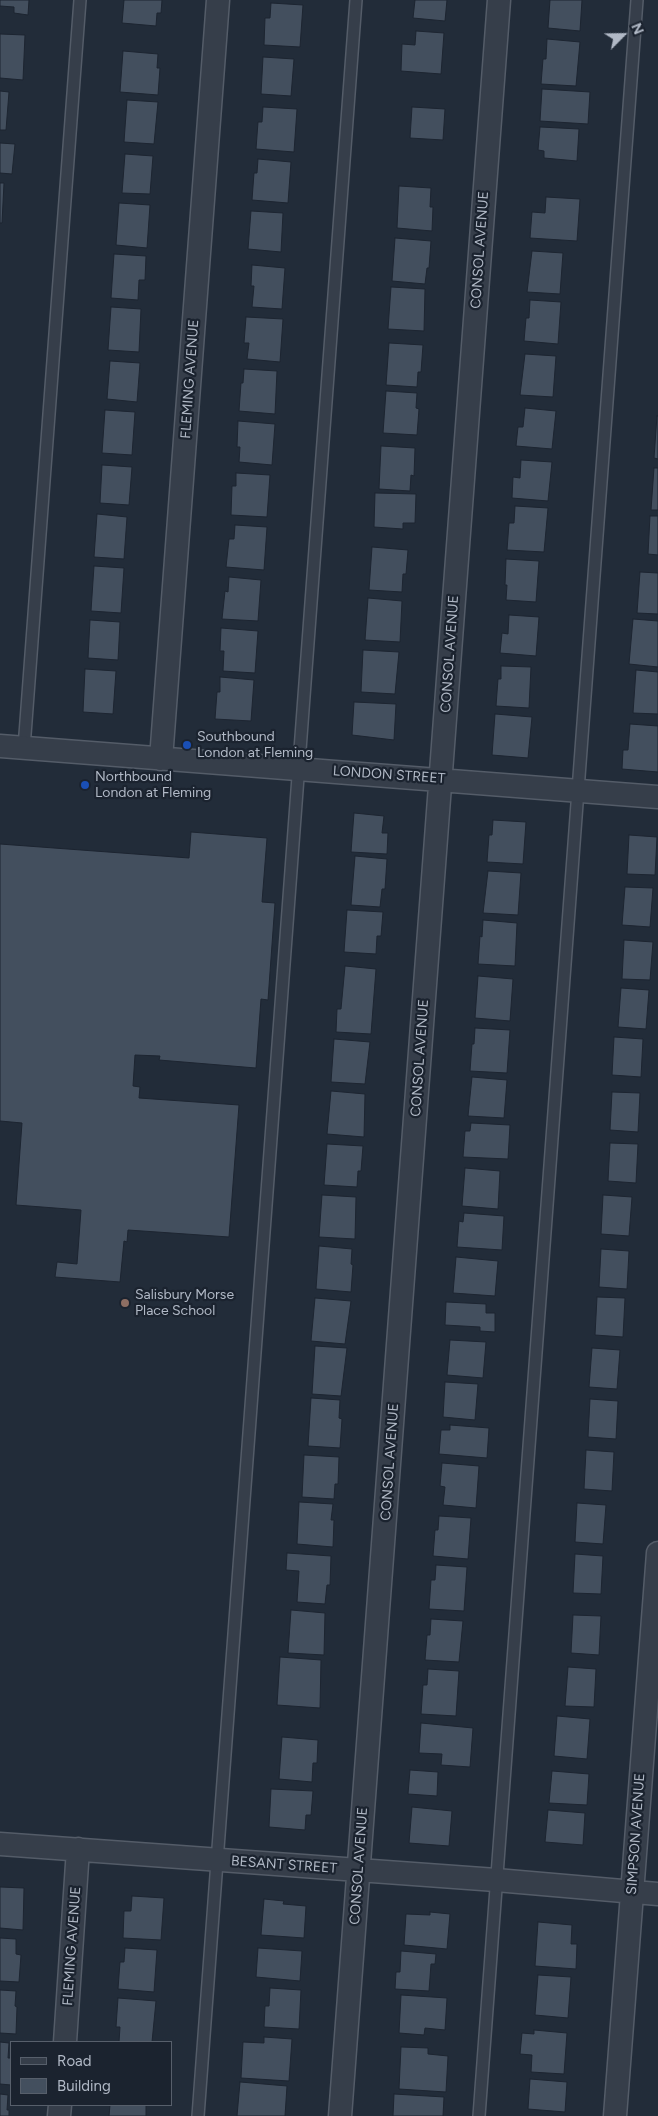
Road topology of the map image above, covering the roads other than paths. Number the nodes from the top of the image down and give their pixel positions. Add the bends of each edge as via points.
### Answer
1 (80, 0) edge
2 (218, 0) edge
3 (356, 0) edge
4 (499, 0) edge
5 (637, 0) edge
6 (0, 746) edge
7 (24, 748) junction
8 (161, 759) junction
9 (299, 769) junction
10 (440, 779) junction
11 (578, 790) junction
12 (658, 796) edge
13 (658, 1553) edge
14 (0, 1844) edge
15 (78, 1850) junction
16 (216, 1860) junction
17 (359, 1870) junction
18 (496, 1880) junction
19 (632, 1892) junction
20 (658, 1894) edge
21 (65, 2041) edge
22 (198, 2116) edge
23 (340, 2116) edge
24 (479, 2116) edge
25 (615, 2116) edge

1 - 7 lane
2 - 8 street, FLEMING AVENUE
3 - 9 lane
4 - 10 street, CONSOL AVENUE
5 - 11 lane
6 - 7 street, LONDON STREET
7 - 8 street, LONDON STREET
8 - 9 street, LONDON STREET
9 - 10 street, LONDON STREET
9 - 16 lane
10 - 11 street, LONDON STREET
10 - 17 street, CONSOL AVENUE
11 - 12 street, LONDON STREET
11 - 18 lane
13 - 19 street, SIMPSON AVENUE
14 - 15 street, BESANT STREET
15 - 16 street, BESANT STREET
15 - 21 street, FLEMING AVENUE
16 - 17 street, BESANT STREET
16 - 22 lane
17 - 18 street, BESANT STREET
17 - 23 street, CONSOL AVENUE
18 - 19 street, BESANT STREET
18 - 24 lane
19 - 20 street, BESANT STREET
19 - 25 street, SIMPSON AVENUE

